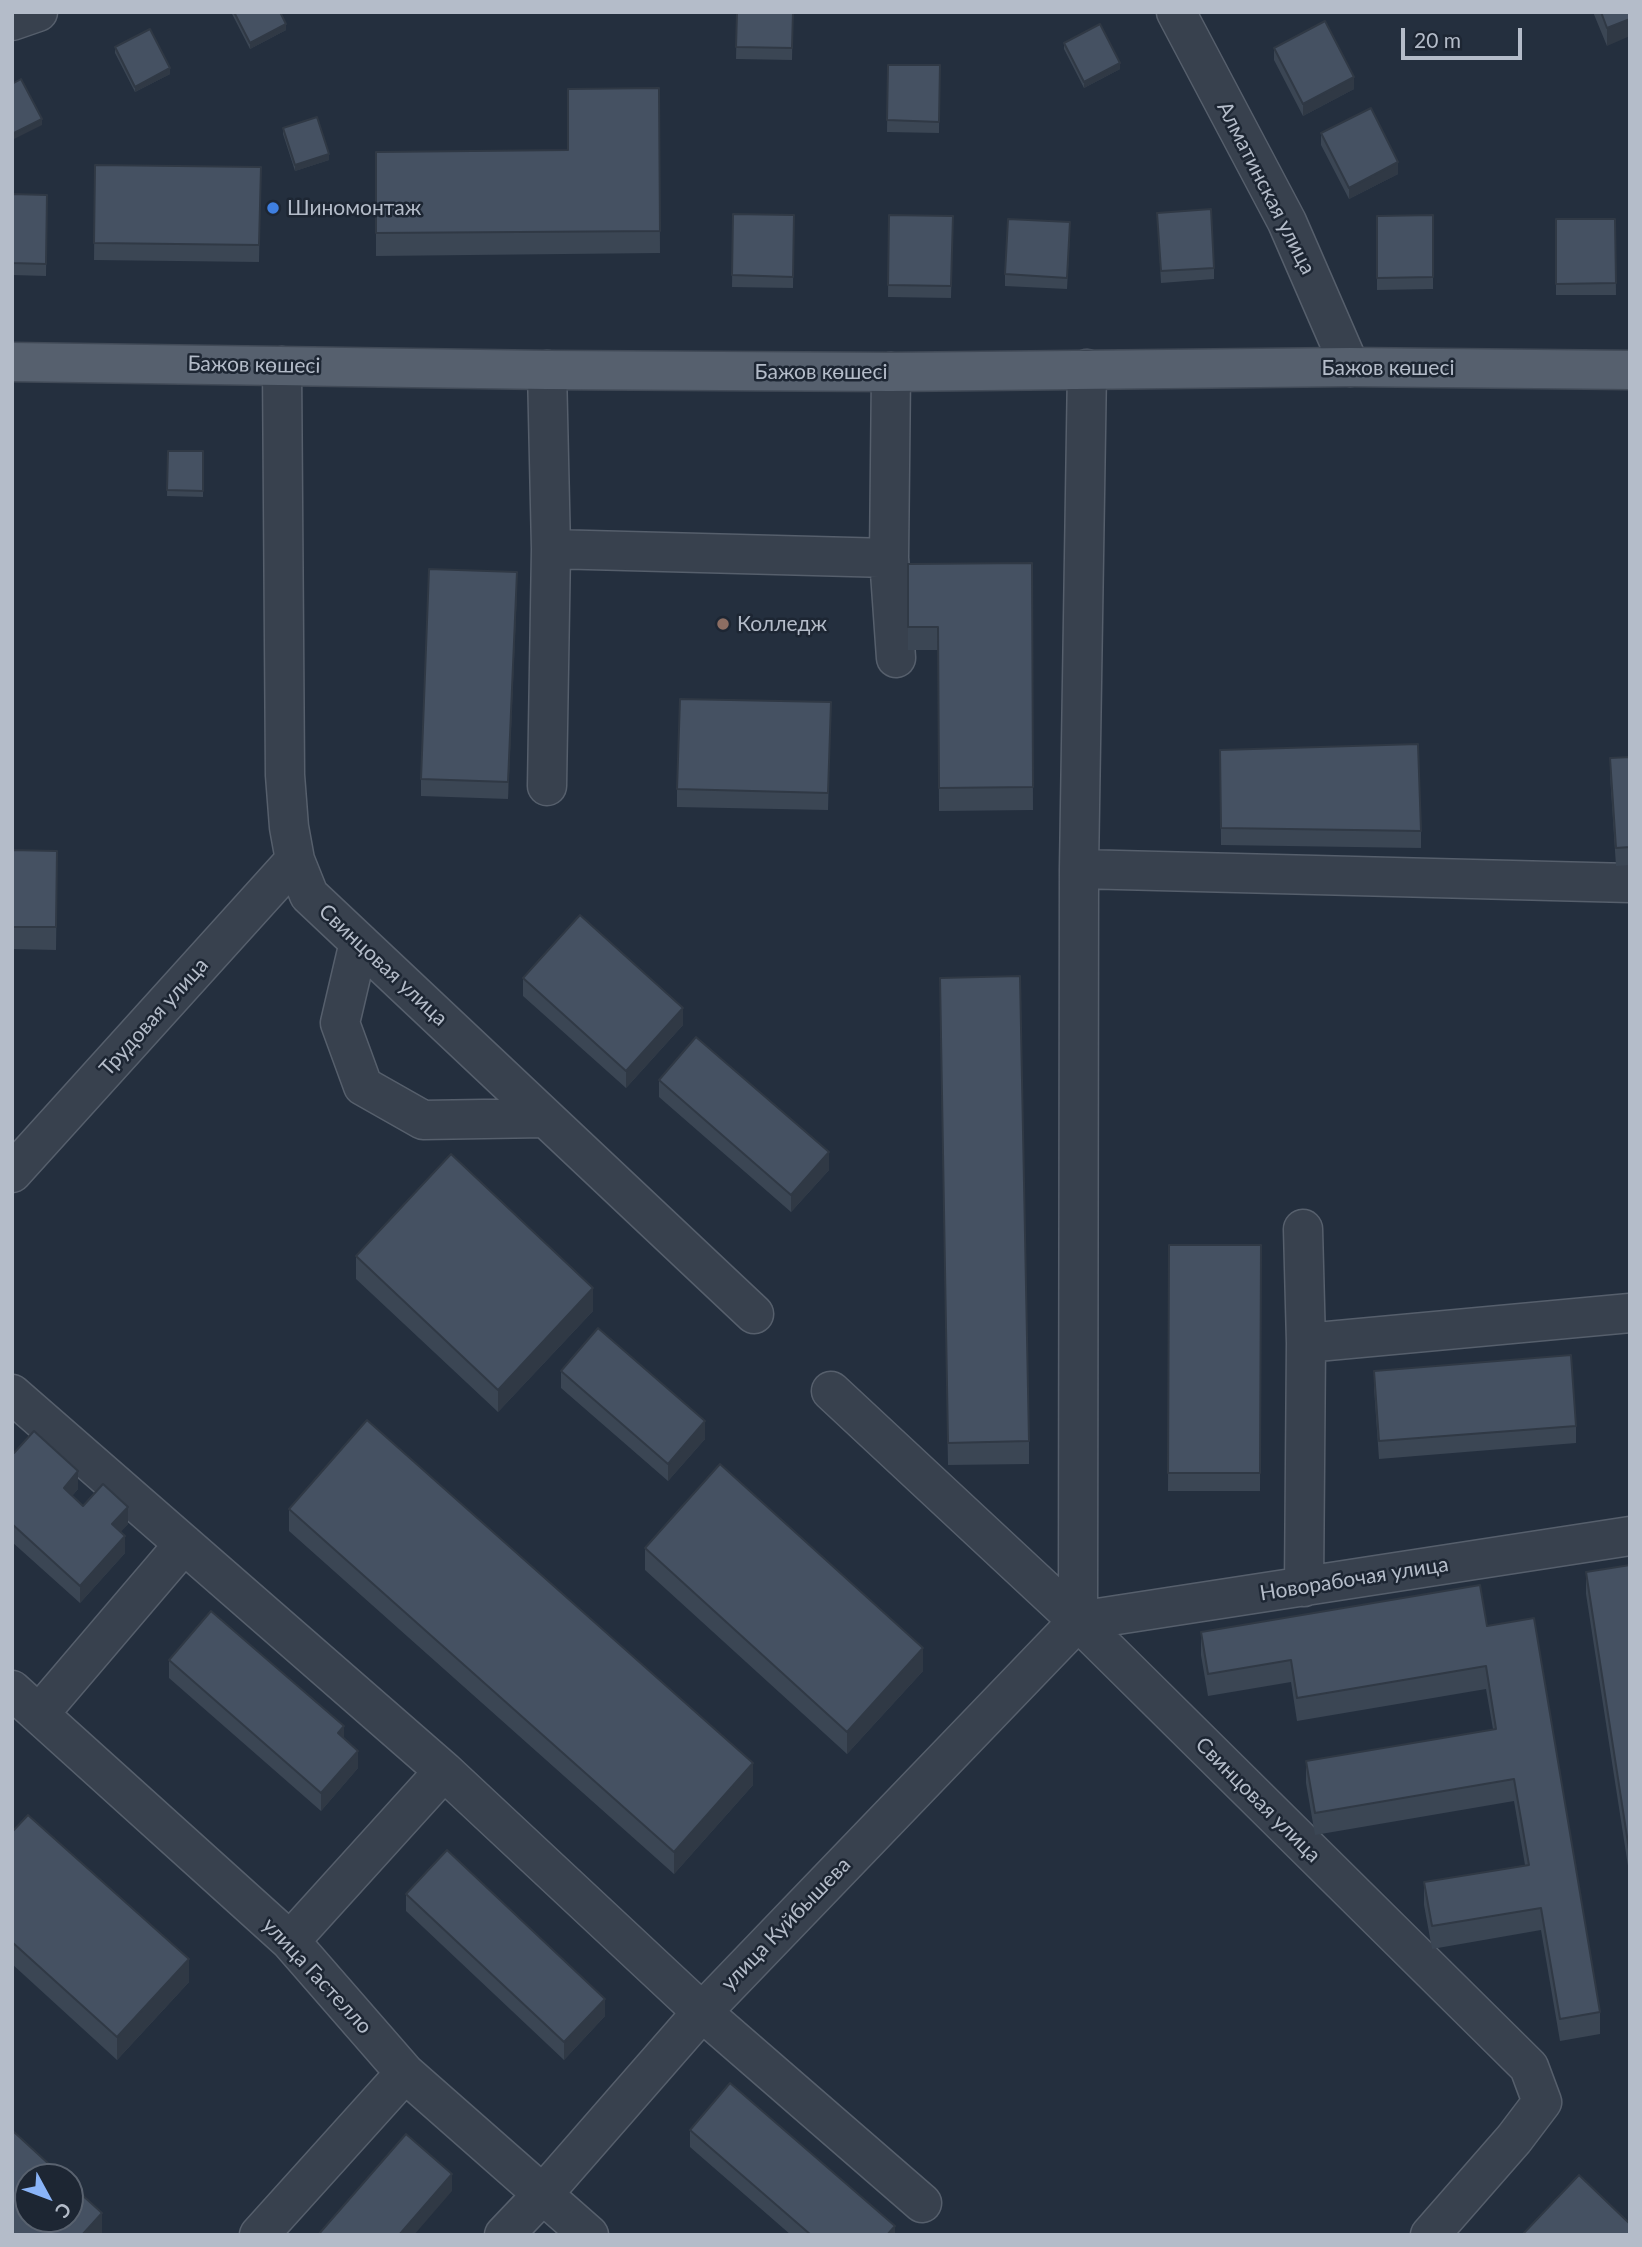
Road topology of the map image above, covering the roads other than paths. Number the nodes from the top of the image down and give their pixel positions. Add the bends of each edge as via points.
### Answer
1 (38, 12) edge
2 (1176, 12) edge
3 (12, 21) edge
4 (12, 362) edge
5 (282, 366) junction
6 (1350, 367) junction
7 (1087, 369) junction
8 (547, 370) junction
9 (1630, 370) edge
10 (891, 372) junction
11 (551, 549) junction
12 (889, 558) junction
13 (896, 658) dead end
14 (547, 786) dead end
15 (295, 860) junction
16 (1079, 869) junction
17 (1630, 883) edge
18 (359, 942) junction
19 (545, 1118) junction
20 (12, 1173) edge
21 (1303, 1228) dead end
22 (1630, 1313) edge
23 (754, 1314) dead end
24 (1306, 1343) junction
25 (831, 1391) dead end
26 (12, 1394) edge
27 (1630, 1536) edge
28 (184, 1544) junction
29 (1304, 1587) junction
30 (1078, 1622) junction
31 (25, 1702) edge
32 (443, 1771) junction
33 (290, 1941) junction
34 (702, 2012) junction
35 (405, 2073) junction
36 (543, 2194) junction
37 (922, 2203) dead end
38 (259, 2235) edge
39 (504, 2235) edge
40 (589, 2235) edge
41 (1430, 2235) edge

1 - 3 street
2 - 6 street, Алматинская улица via 1287,222
4 - 5 main road, Бажов көшесі
5 - 8 main road, Бажов көшесі
5 - 15 street, Свинцовая улица via 285,775
6 - 7 main road, Бажов көшесі
6 - 9 main road, Бажов көшесі
7 - 10 main road, Бажов көшесі
7 - 16 street
8 - 10 main road, Бажов көшесі
8 - 11 street
10 - 12 street
11 - 12 street
11 - 14 street
12 - 13 street
15 - 18 street, Свинцовая улица via 309,895
15 - 20 street, Трудовая улица
16 - 17 street
16 - 30 street
18 - 19 street, Свинцовая улица
18 - 19 street via 341,1023 363,1086 423,1120
19 - 23 street, Свинцовая улица
21 - 24 street
22 - 24 street
24 - 29 street
25 - 30 street, Свинцовая улица
26 - 28 street
27 - 29 street, Новорабочая улица
28 - 31 street
28 - 32 street
29 - 30 street, Новорабочая улица
30 - 34 street, улица Куйбышева
30 - 41 street, Свинцовая улица via 1529,2067 1542,2102
31 - 33 street, улица Гастелло
32 - 33 street
32 - 34 street
33 - 35 street, улица Гастелло
34 - 36 street, улица Куйбышева
34 - 37 street
35 - 36 street, улица Гастелло
35 - 38 street
36 - 39 street, улица Куйбышева
36 - 40 street, улица Гастелло

